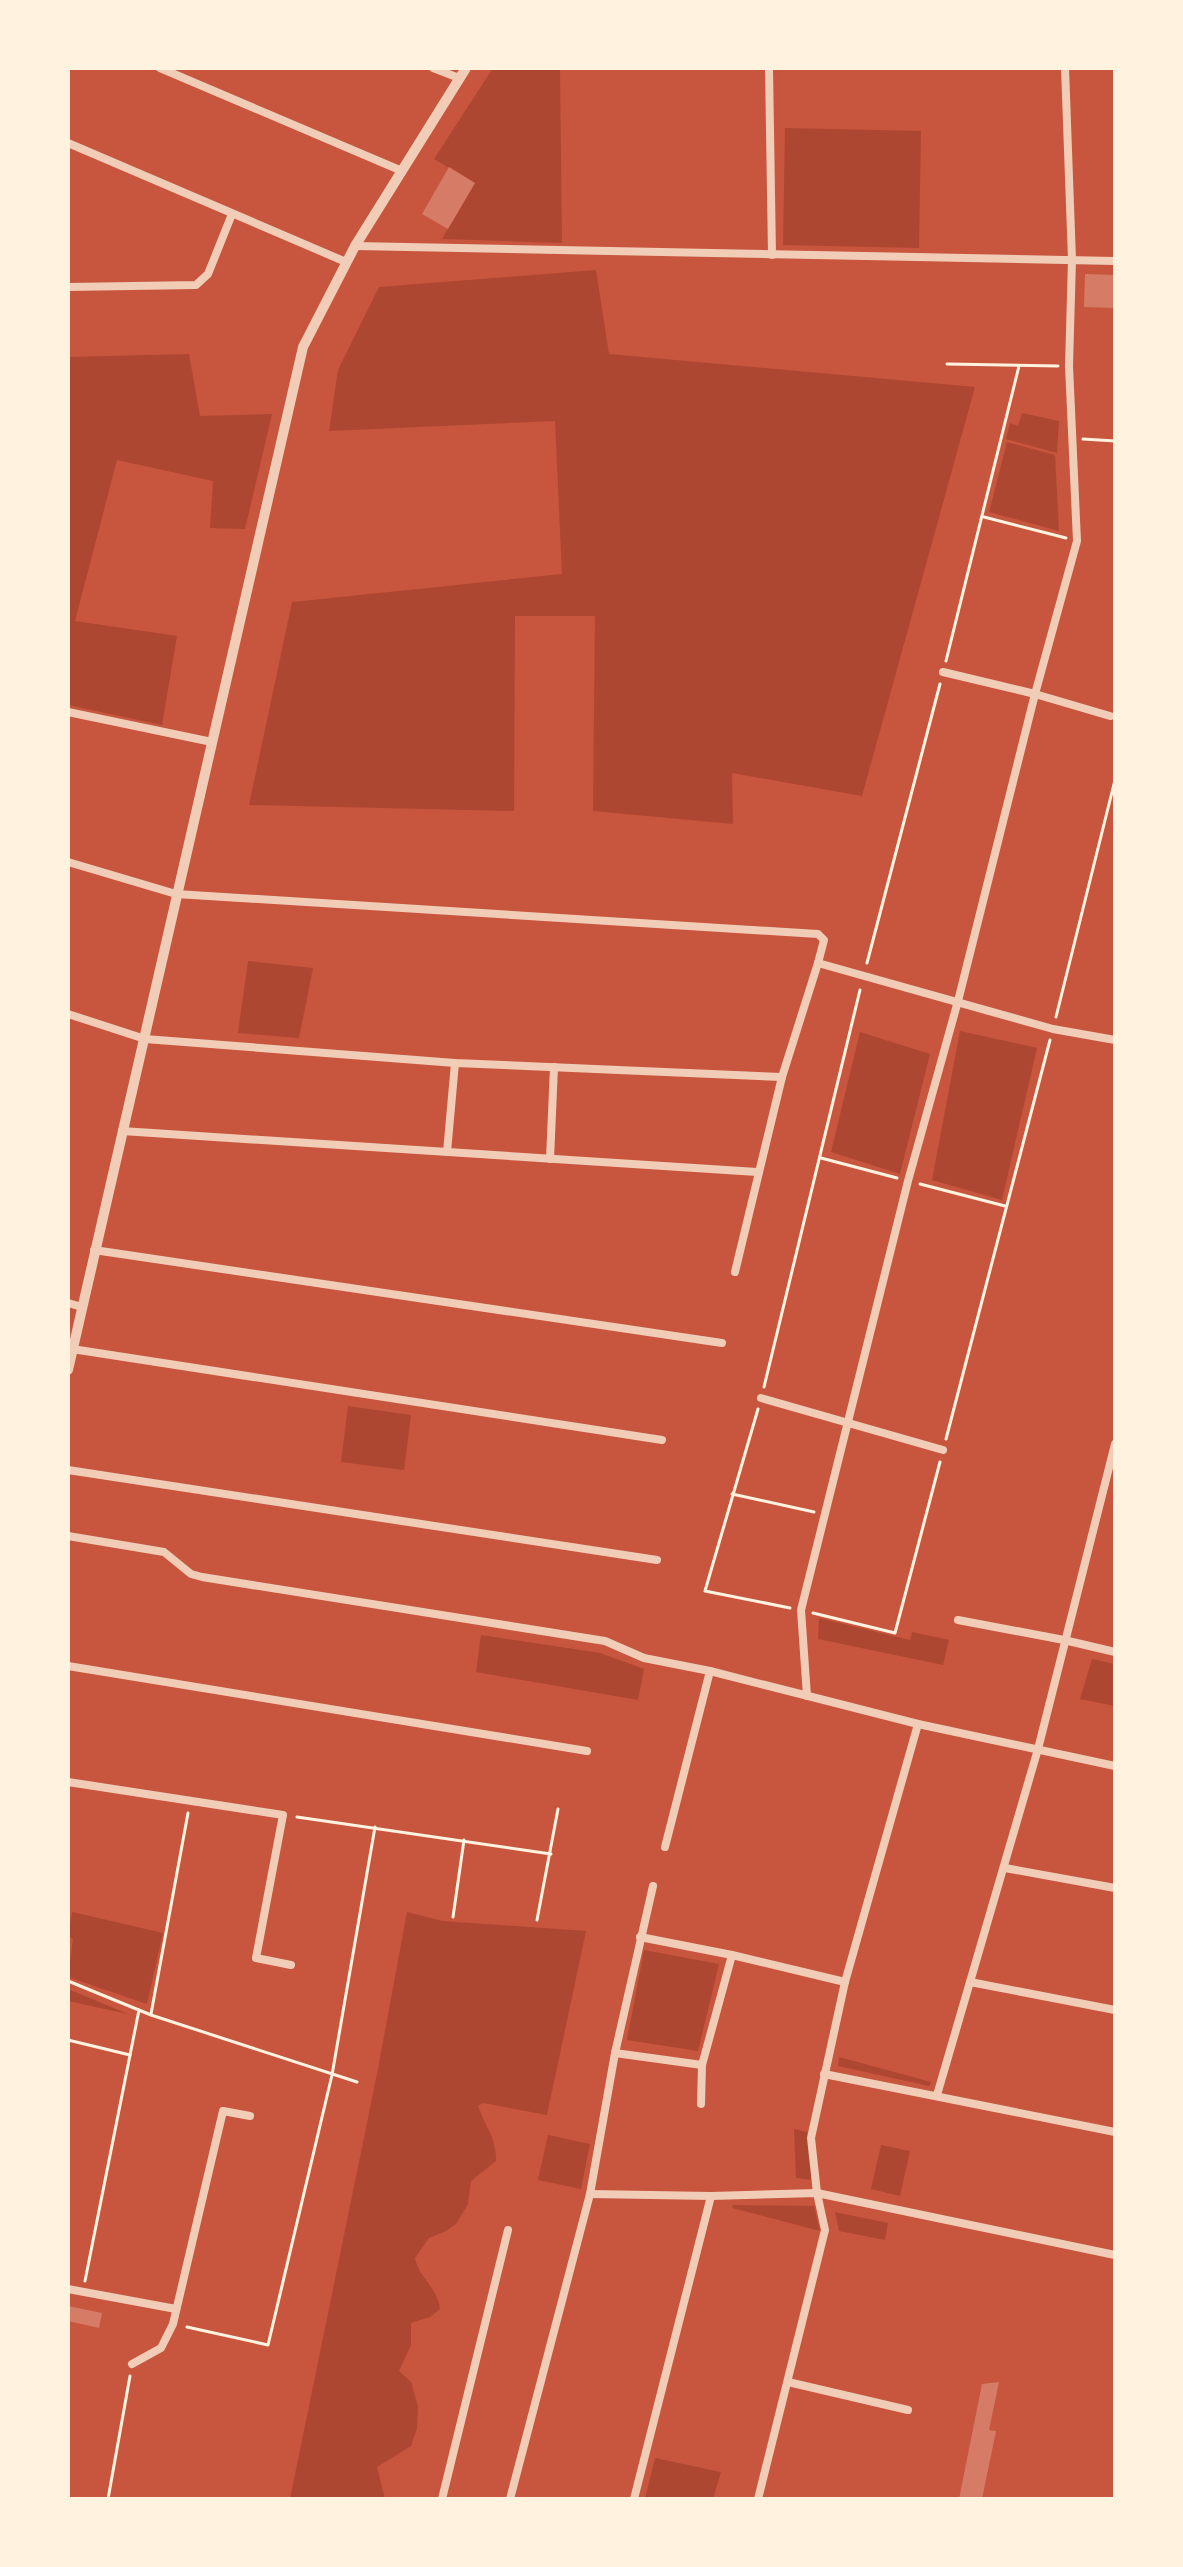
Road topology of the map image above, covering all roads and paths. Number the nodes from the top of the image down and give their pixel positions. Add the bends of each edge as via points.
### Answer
1 (160, 68) edge
2 (433, 68) edge
3 (769, 68) edge
4 (1065, 68) edge
5 (462, 73) edge
6 (68, 143) edge
7 (402, 171) junction
8 (232, 214) junction
9 (355, 246) junction
10 (772, 255) junction
11 (1072, 260) junction
12 (1115, 261) edge
13 (346, 262) junction
14 (68, 287) edge
15 (947, 364) dead end
16 (1069, 366) junction
17 (1073, 438) junction
18 (1115, 441) edge
19 (983, 517) dead end
20 (1077, 541) junction
21 (943, 672) dead end
22 (1035, 694) junction
23 (68, 712) edge
24 (1110, 716) dead end
25 (212, 742) junction
26 (1115, 780) edge
27 (68, 862) edge
28 (176, 894) junction
29 (818, 963) junction
30 (958, 1001) junction
31 (68, 1014) edge
32 (1053, 1029) junction
33 (145, 1039) junction
34 (1115, 1040) edge
35 (455, 1063) junction
36 (554, 1067) junction
37 (782, 1077) junction
38 (122, 1131) junction
39 (447, 1152) junction
40 (550, 1159) junction
41 (757, 1172) junction
42 (94, 1250) junction
43 (735, 1272) dead end
44 (68, 1303) edge
45 (82, 1307) junction
46 (722, 1343) dead end
47 (72, 1349) junction
48 (68, 1370) edge
49 (761, 1398) dead end
50 (849, 1423) junction
51 (662, 1440) dead end
52 (1115, 1444) edge
53 (943, 1450) junction
54 (68, 1470) edge
55 (732, 1494) dead end
56 (823, 1514) junction
57 (68, 1536) edge
58 (657, 1560) dead end
59 (958, 1620) dead end
60 (895, 1633) dead end
61 (1064, 1640) junction
62 (1115, 1652) edge
63 (68, 1666) edge
64 (710, 1671) junction
65 (807, 1696) junction
66 (918, 1724) junction
67 (1038, 1749) junction
68 (587, 1751) dead end
69 (1115, 1766) edge
70 (68, 1782) edge
71 (190, 1802) junction
72 (558, 1809) dead end
73 (283, 1815) junction
74 (375, 1827) junction
75 (464, 1840) junction
76 (665, 1847) dead end
77 (551, 1854) junction
78 (1005, 1868) junction
79 (653, 1886) dead end
80 (1115, 1888) edge
81 (453, 1917) dead end
82 (537, 1920) dead end
83 (640, 1937) junction
84 (732, 1955) junction
85 (291, 1965) dead end
86 (68, 1981) edge
87 (845, 1982) junction
88 (970, 1982) junction
89 (139, 2010) junction
90 (1115, 2010) edge
91 (151, 2015) junction
92 (68, 2040) edge
93 (615, 2053) junction
94 (130, 2055) junction
95 (702, 2065) junction
96 (824, 2074) junction
97 (332, 2075) junction
98 (357, 2082) dead end
99 (937, 2095) junction
100 (701, 2104) dead end
101 (250, 2116) dead end
102 (1115, 2132) edge
103 (817, 2193) junction
104 (590, 2194) junction
105 (711, 2196) junction
106 (508, 2230) dead end
107 (1115, 2255) edge
108 (68, 2289) edge
109 (83, 2292) junction
110 (176, 2309) junction
111 (173, 2324) junction
112 (132, 2364) joint
113 (788, 2382) junction
114 (908, 2410) dead end
115 (108, 2499) edge
116 (442, 2499) edge
117 (510, 2499) edge
118 (634, 2499) edge
119 (758, 2499) edge

1 - 7 street
2 - 5 street
3 - 10 street
4 - 11 street
5 - 7 street
6 - 8 street
7 - 9 street
8 - 13 street
8 - 14 street via 208,274 196,285
9 - 10 street
9 - 13 street
10 - 11 street
11 - 12 street
11 - 16 street
13 - 25 street via 303,347
15 - 16 path
16 - 17 street
17 - 18 path
17 - 20 street
19 - 20 path
20 - 22 street
21 - 22 street
22 - 24 street
22 - 30 street
23 - 25 street
25 - 28 street
26 - 32 path
27 - 28 street
28 - 29 street via 818,934 824,940
28 - 33 street
29 - 30 street
29 - 37 street
30 - 32 street
30 - 50 street
31 - 33 street
32 - 34 street
32 - 53 path
33 - 35 street
33 - 38 street
35 - 36 street
35 - 39 street
36 - 37 street
36 - 40 street
37 - 41 street
38 - 39 street
38 - 42 street
39 - 40 street
40 - 41 street
41 - 43 street
42 - 45 street
42 - 46 street
44 - 45 street
45 - 47 street
47 - 48 street
47 - 51 street
49 - 50 street
50 - 53 street
50 - 56 street
52 - 61 street
53 - 60 path
54 - 58 street
55 - 56 path
56 - 65 street via 801,1610
57 - 64 street via 164,1552 202,1577 605,1641 644,1658
59 - 61 street
61 - 62 street
61 - 67 street
63 - 68 street
64 - 65 street
64 - 76 street
65 - 66 street
66 - 67 street
66 - 87 street
67 - 69 street
67 - 78 street
70 - 71 street
71 - 73 street
71 - 91 path
72 - 77 path
73 - 74 path
73 - 85 street via 256,1958
74 - 75 path
74 - 97 path
75 - 77 path
75 - 81 path
77 - 82 path
78 - 80 street
78 - 88 street
79 - 83 street
83 - 84 street
83 - 93 street
84 - 87 street
84 - 95 street
86 - 89 path
87 - 96 street
88 - 90 street
88 - 99 street
89 - 91 path
89 - 94 path
91 - 97 path
92 - 94 path
93 - 95 street
93 - 104 street
94 - 109 path
95 - 100 street
96 - 99 street
96 - 103 street via 811,2138
97 - 98 path
97 - 111 path via 268,2345
99 - 102 street
101 - 110 street via 223,2111
103 - 105 street
103 - 107 street
103 - 113 street via 825,2230
104 - 105 street
104 - 117 street
105 - 118 street
106 - 116 street
108 - 109 street
109 - 110 street
110 - 111 street
111 - 112 street via 161,2348
112 - 115 path
113 - 114 street
113 - 119 street

